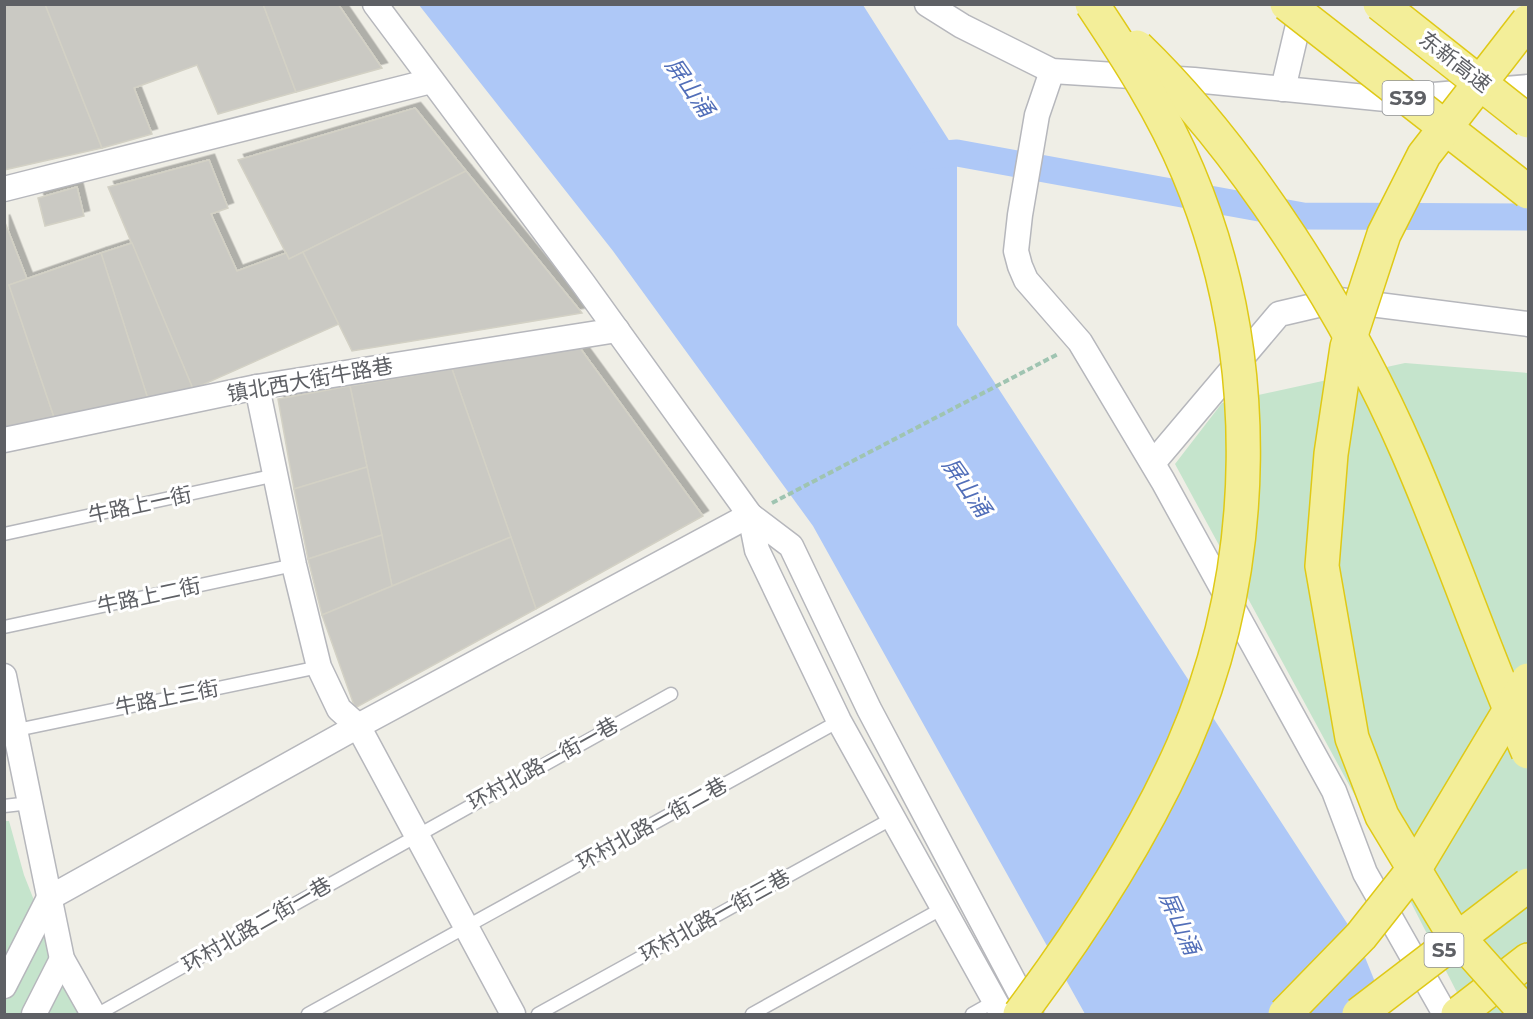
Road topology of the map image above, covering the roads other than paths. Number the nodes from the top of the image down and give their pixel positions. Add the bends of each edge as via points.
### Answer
1 (375, 4) edge
2 (927, 4) edge
3 (1092, 4) edge
4 (1287, 4) edge
5 (1304, 4) edge
6 (1386, 9) edge
7 (1528, 21) edge
8 (1052, 71) junction
9 (431, 81) junction
10 (1528, 87) edge
11 (1283, 89) junction
12 (1528, 96) edge
13 (1528, 121) edge
14 (4, 189) edge
15 (1528, 192) edge
16 (1528, 324) edge
17 (617, 330) junction
18 (257, 387) junction
19 (4, 440) edge
20 (1153, 463) junction
21 (276, 475) junction
22 (750, 514) junction
23 (4, 534) edge
24 (294, 565) junction
25 (4, 627) edge
26 (319, 667) junction
27 (4, 676) edge
28 (1528, 680) edge
29 (671, 694) dead end
30 (839, 721) junction
31 (358, 726) junction
32 (10, 732) edge
33 (1528, 752) edge
34 (30, 803) junction
35 (4, 806) edge
36 (893, 818) junction
37 (415, 835) junction
38 (1528, 885) edge
39 (50, 898) junction
40 (943, 908) junction
41 (465, 927) junction
42 (62, 958) junction
43 (1528, 960) edge
44 (4, 986) edge
45 (1006, 1010) edge
46 (34, 1014) edge
47 (93, 1014) edge
48 (98, 1014) edge
49 (308, 1014) edge
50 (513, 1014) edge
51 (538, 1014) edge
52 (752, 1014) edge
53 (972, 1014) edge
54 (1031, 1014) edge
55 (1285, 1014) edge
56 (1359, 1014) edge
57 (1445, 1014) edge
58 (1458, 1014) edge
59 (1527, 1014) edge

1 - 9 street
2 - 8 street
3 - 33 highway, bridge via 1148,57 1223,143 1333,308 1407,451
3 - 45 highway, bridge via 1159,111 1188,173 1218,262 1242,389 1242,511 1226,608 1209,676 1184,745 1151,814 1104,891
4 - 15 highway, S39, bridge
5 - 11 street
6 - 12 highway, bridge
6 - 13 highway, 东新高速 / S39, bridge
7 - 59 highway, bridge via 1424,155 1384,234 1347,347 1331,454 1322,566 1352,738 1382,816 1449,927
8 - 11 street
8 - 20 street via 1037,115 1016,251 1026,280 1080,342
9 - 14 street
9 - 17 street
10 - 11 street via 1386,99
16 - 20 street via 1339,300 1279,315
17 - 18 street, 镇北西大街牛路巷
17 - 22 street
18 - 19 street, 镇北西大街牛路巷
18 - 21 street
20 - 57 street via 1334,791 1365,873
21 - 23 lane, 牛路上一街
21 - 24 street
22 - 30 street via 757,550
22 - 31 street
22 - 54 street via 791,546 869,709
24 - 25 lane, 牛路上二街
24 - 26 street
26 - 31 street via 339,709
26 - 32 lane, 牛路上三街
27 - 32 street
28 - 55 highway, bridge via 1417,865 1361,936
29 - 37 lane, 环村北路一街一巷
30 - 36 street
30 - 41 lane, 环村北路一街二巷
31 - 37 street
31 - 39 street
32 - 34 street
34 - 35 lane
34 - 39 street
36 - 40 street
36 - 51 lane, 环村北路一街三巷
37 - 41 street
37 - 48 lane, 环村北路二街一巷
38 - 56 highway, S5, bridge
39 - 42 street
39 - 44 street
40 - 45 street
40 - 52 lane
41 - 49 lane, 环村北路一街二巷
41 - 50 street
42 - 46 street
42 - 47 street
43 - 58 highway
45 - 53 lane

